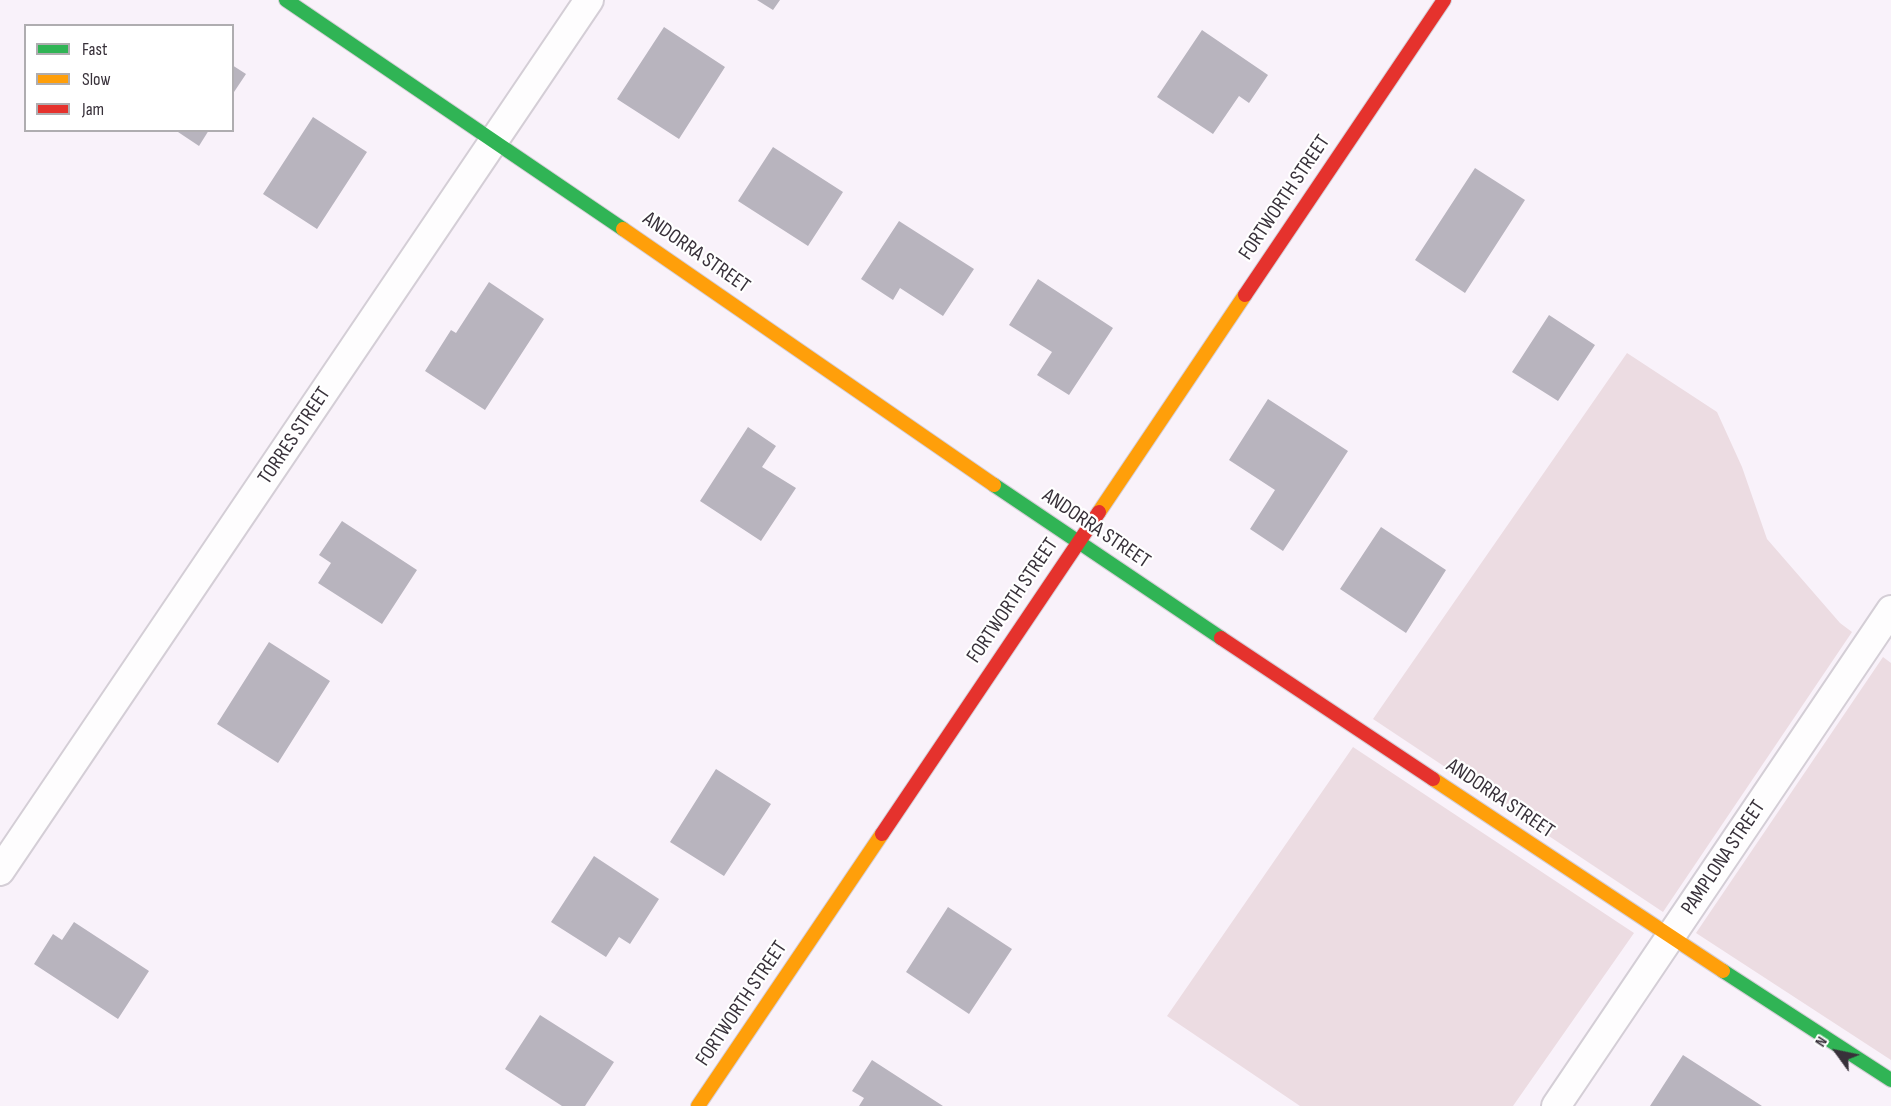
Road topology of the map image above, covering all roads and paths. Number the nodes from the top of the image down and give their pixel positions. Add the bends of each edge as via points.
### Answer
1 (286, 0) edge
2 (590, 0) edge
3 (1444, 0) edge
4 (495, 140) junction
5 (1077, 543) junction
6 (1891, 610) edge
7 (0, 871) edge
8 (1670, 937) junction
9 (1891, 1080) edge
10 (698, 1106) edge
11 (1556, 1106) edge

1 - 4 street, ANDORRA STREET
2 - 4 street, TORRES STREET
3 - 5 street, FORTWORTH STREET
4 - 5 street, ANDORRA STREET
4 - 7 street, TORRES STREET
5 - 8 street, ANDORRA STREET
5 - 10 street, FORTWORTH STREET
6 - 8 street, PAMPLONA STREET
8 - 9 street, ANDORRA STREET
8 - 11 street, PAMPLONA STREET

